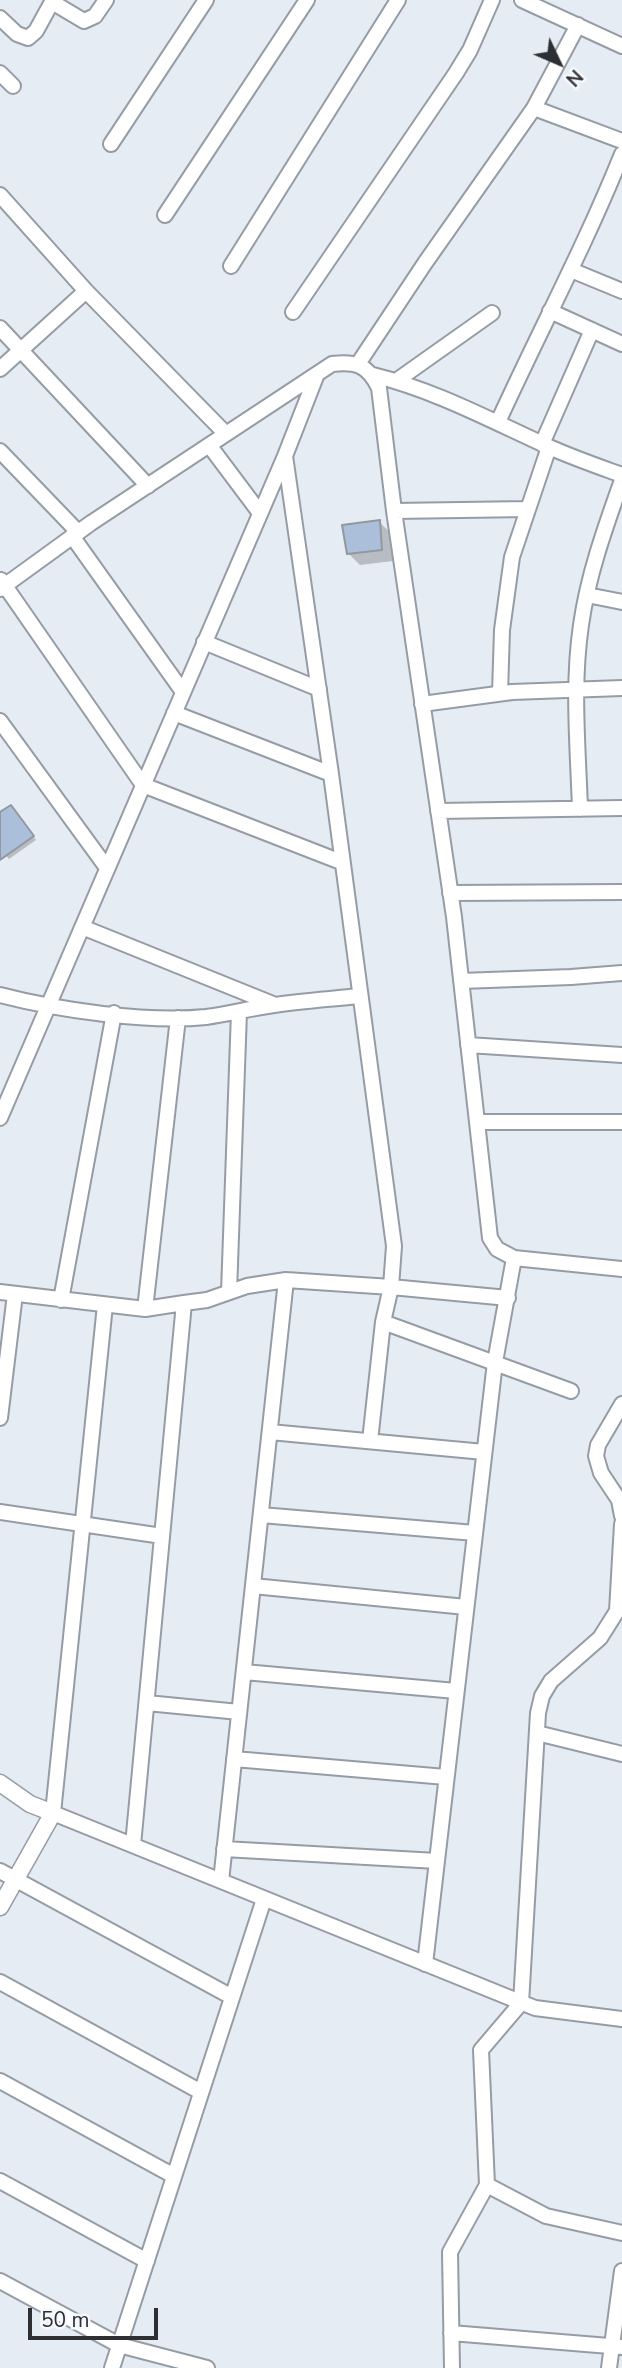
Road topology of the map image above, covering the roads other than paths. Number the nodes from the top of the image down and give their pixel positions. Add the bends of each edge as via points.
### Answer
1 (106, 0) edge
2 (206, 0) edge
3 (307, 0) edge
4 (398, 0) edge
5 (492, 0) edge
6 (522, 0) edge
7 (53, 1) edge
8 (0, 18) edge
9 (578, 26) junction
10 (622, 46) edge
11 (0, 73) edge
12 (13, 86) dead end
13 (534, 108) junction
14 (622, 141) edge
15 (110, 144) dead end
16 (622, 154) edge
17 (608, 189) junction
18 (0, 195) edge
19 (622, 195) edge
20 (165, 215) dead end
21 (231, 266) dead end
22 (571, 270) junction
23 (86, 291) junction
24 (622, 291) edge
25 (550, 311) junction
26 (293, 312) dead end
27 (492, 313) dead end
28 (0, 328) edge
29 (592, 330) junction
30 (622, 344) edge
31 (21, 350) junction
32 (358, 364) junction
33 (0, 369) edge
34 (317, 374) junction
35 (373, 375) junction
36 (396, 381) junction
37 (498, 422) junction
38 (226, 434) junction
39 (209, 445) junction
40 (545, 445) junction
41 (0, 451) edge
42 (285, 456) junction
43 (622, 478) edge
44 (148, 486) junction
45 (528, 509) junction
46 (394, 511) junction
47 (260, 513) junction
48 (75, 534) junction
49 (2, 584) edge
50 (586, 594) junction
51 (622, 602) edge
52 (204, 642) junction
53 (576, 688) junction
54 (622, 688) edge
55 (319, 689) junction
56 (183, 692) junction
57 (500, 693) junction
58 (422, 704) junction
59 (174, 713) junction
60 (0, 721) edge
61 (331, 774) junction
62 (143, 785) junction
63 (622, 808) edge
64 (580, 809) junction
65 (438, 811) junction
66 (341, 862) junction
67 (107, 868) junction
68 (622, 892) edge
69 (450, 893) junction
70 (82, 927) junction
71 (622, 973) edge
72 (461, 981) junction
73 (0, 995) edge
74 (359, 996) junction
75 (49, 1005) junction
76 (275, 1005) junction
77 (239, 1012) junction
78 (114, 1013) junction
79 (178, 1018) junction
80 (468, 1045) junction
81 (622, 1055) edge
82 (0, 1118) edge
83 (477, 1122) junction
84 (622, 1122) edge
85 (514, 1258) junction
86 (622, 1269) edge
87 (286, 1280) junction
88 (391, 1287) junction
89 (8, 1293) edge
90 (229, 1293) junction
91 (508, 1298) junction
92 (61, 1300) junction
93 (184, 1303) junction
94 (105, 1305) junction
95 (145, 1309) junction
96 (383, 1322) junction
97 (495, 1362) junction
98 (2, 1384) edge
99 (571, 1391) dead end
100 (622, 1404) edge
101 (0, 1418) edge
102 (270, 1432) junction
103 (370, 1441) junction
104 (484, 1452) junction
105 (0, 1512) edge
106 (261, 1515) junction
107 (622, 1516) edge
108 (83, 1523) junction
109 (622, 1524) edge
110 (475, 1534) junction
111 (162, 1536) junction
112 (622, 1546) edge
113 (253, 1586) junction
114 (466, 1606) junction
115 (244, 1672) junction
116 (456, 1691) junction
117 (147, 1703) junction
118 (239, 1712) junction
119 (537, 1733) junction
120 (622, 1754) edge
121 (234, 1759) junction
122 (446, 1777) junction
123 (0, 1783) edge
124 (53, 1813) junction
125 (133, 1845) junction
126 (224, 1849) junction
127 (437, 1861) junction
128 (0, 1871) edge
129 (15, 1879) junction
130 (221, 1881) junction
131 (264, 1899) junction
132 (0, 1907) edge
133 (425, 1964) junction
134 (0, 1982) edge
135 (232, 1997) junction
136 (521, 2003) junction
137 (622, 2019) edge
138 (0, 2081) edge
139 (201, 2092) junction
140 (174, 2176) junction
141 (0, 2181) edge
142 (487, 2185) junction
143 (622, 2233) edge
144 (146, 2261) junction
145 (622, 2271) edge
146 (0, 2281) edge
147 (451, 2333) junction
148 (119, 2345) junction
149 (617, 2346) edge
150 (112, 2368) edge
151 (207, 2368) edge
152 (452, 2368) edge
153 (608, 2368) edge

1 - 7 street via 95,16 84,21
2 - 15 street
3 - 20 street
4 - 21 street
5 - 26 street via 456,73
6 - 9 street
7 - 8 street via 28,38
9 - 10 street
9 - 13 street
11 - 12 street
13 - 14 street
13 - 32 street
16 - 17 street
17 - 19 street
17 - 22 street
18 - 23 street
22 - 24 street
22 - 25 street
23 - 31 street
23 - 38 street
25 - 29 street
25 - 37 street
27 - 36 street
28 - 31 street
29 - 30 street
29 - 40 street
31 - 33 street
31 - 44 street
32 - 34 street via 332,363
32 - 35 street
34 - 38 street
34 - 42 street
35 - 36 street
35 - 46 street via 379,388
36 - 37 street
37 - 40 street
38 - 39 street
39 - 44 street
39 - 47 street
40 - 43 street
40 - 45 street
41 - 48 street
42 - 47 street
42 - 55 street
43 - 50 street
44 - 48 street
45 - 46 street
45 - 57 street via 512,557 506,595
46 - 58 street
47 - 52 street
48 - 49 street
48 - 56 street
49 - 62 street
50 - 51 street
50 - 53 street
52 - 55 street
52 - 56 street
53 - 54 street
53 - 57 street
53 - 64 street
55 - 61 street
56 - 59 street
57 - 58 street
58 - 65 street
59 - 61 street
59 - 62 street
60 - 67 street
61 - 66 street
62 - 66 street
62 - 67 street
63 - 64 street
64 - 65 street
65 - 69 street
66 - 74 street
67 - 70 street
68 - 69 street
69 - 72 street
70 - 75 street
70 - 76 street
71 - 72 street
72 - 80 street
73 - 75 street
74 - 76 street
74 - 88 street via 394,1245
75 - 78 street
75 - 82 street
76 - 77 street
77 - 79 street
77 - 90 street
78 - 79 street
78 - 92 street
79 - 95 street
80 - 81 street
80 - 83 street
83 - 84 street
83 - 85 street via 490,1238 497,1249
85 - 86 street
85 - 91 street
87 - 88 street
87 - 90 street
87 - 102 street
88 - 91 street
88 - 96 street
89 - 92 street
89 - 98 street
90 - 93 street
91 - 97 street
92 - 94 street
93 - 95 street
93 - 111 street
94 - 95 street
94 - 108 street
96 - 97 street
96 - 103 street
97 - 99 street
97 - 104 street
98 - 101 street
100 - 107 street via 596,1456 619,1500
102 - 103 street
102 - 106 street
103 - 104 street
104 - 110 street
105 - 108 street
106 - 110 street
106 - 113 street
108 - 111 street
108 - 124 street
109 - 112 street
110 - 114 street
111 - 117 street
112 - 119 street via 617,1611 600,1638 551,1681 542,1696
113 - 114 street
113 - 115 street
114 - 116 street
115 - 116 street
115 - 118 street
116 - 122 street
117 - 118 street
117 - 125 street
118 - 121 street
119 - 120 street
119 - 136 street
121 - 122 street
121 - 126 street
122 - 127 street
123 - 124 street
124 - 125 street
124 - 129 street
125 - 130 street
126 - 127 street
126 - 130 street
127 - 133 street
128 - 129 street
129 - 132 street
129 - 135 street
130 - 131 street
131 - 133 street
131 - 135 street
133 - 136 street
134 - 139 street
135 - 139 street
136 - 137 street
136 - 142 street via 481,2050
138 - 140 street
139 - 140 street
140 - 144 street
141 - 144 street
142 - 143 street via 546,2216
142 - 147 street via 450,2252
144 - 148 street
145 - 149 street
146 - 148 street
147 - 149 street
147 - 152 street
148 - 150 street
148 - 151 street
149 - 153 street

